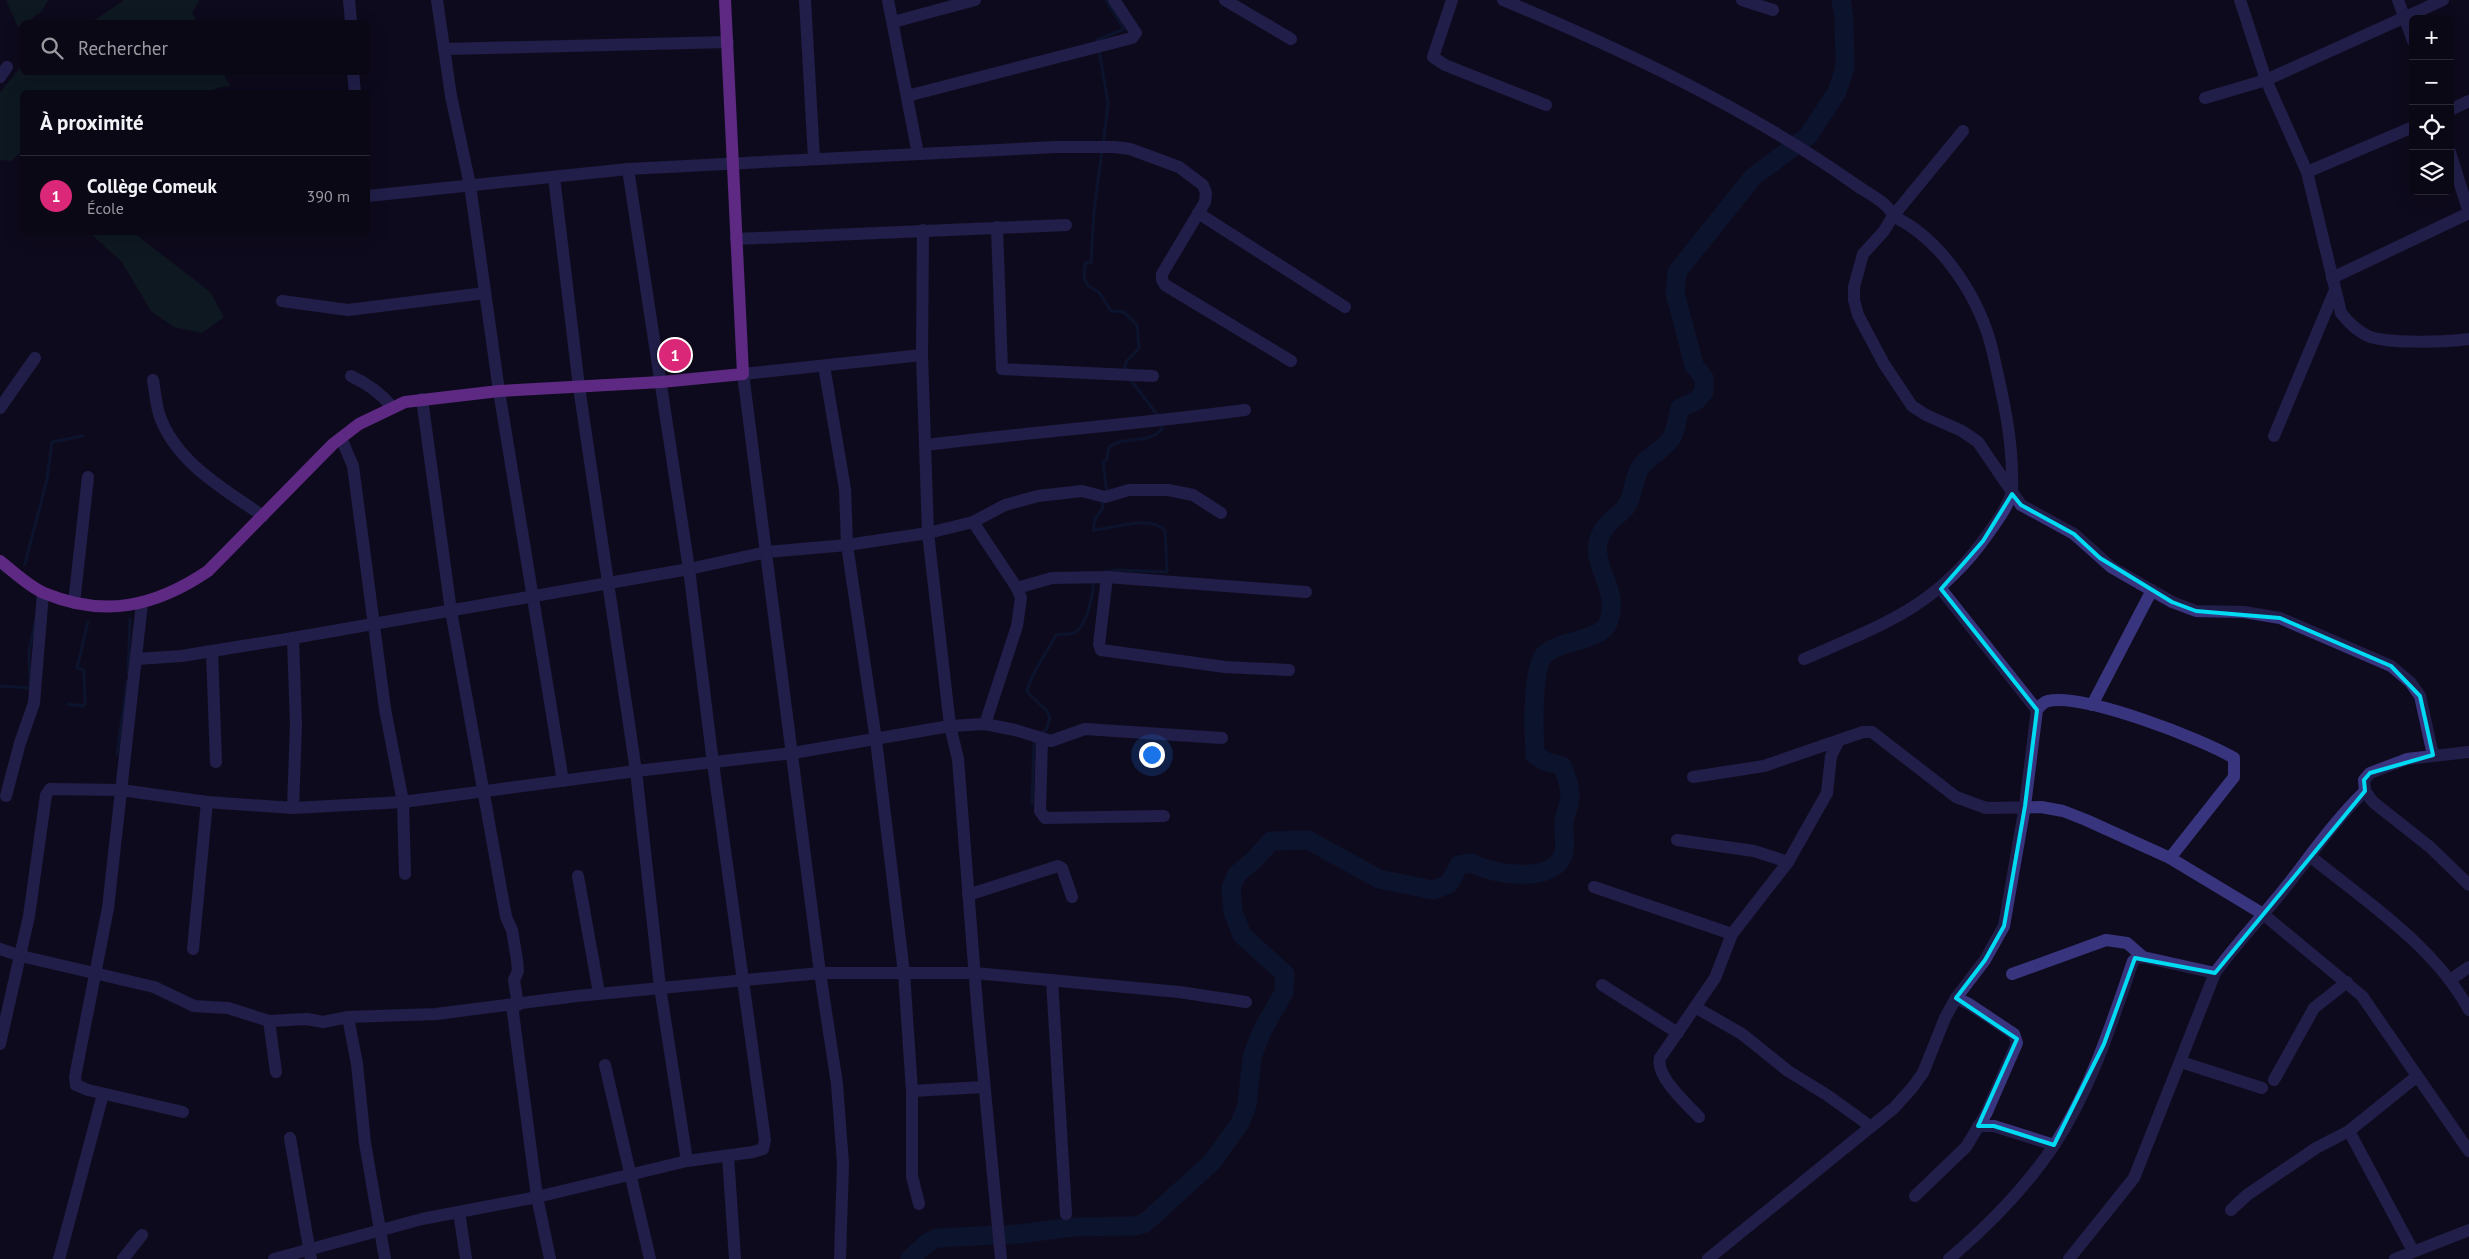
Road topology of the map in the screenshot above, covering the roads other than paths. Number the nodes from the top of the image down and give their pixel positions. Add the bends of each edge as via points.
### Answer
1 (350, 0) edge
2 (437, 0) edge
3 (725, 0) edge
4 (805, 0) edge
5 (888, 0) edge
6 (974, 0) edge
7 (1225, 0) edge
8 (1452, 0) edge
9 (1503, 0) edge
10 (1742, 0) edge
11 (2240, 0) edge
12 (2398, 0) edge
13 (2443, 0) edge
14 (1119, 3) edge
15 (1773, 10) dead end
16 (2404, 18) junction
17 (351, 20) edge
18 (893, 22) junction
19 (2409, 31) edge
20 (1291, 39) dead end
21 (728, 42) junction
22 (444, 50) junction
23 (354, 75) edge
24 (2266, 80) junction
25 (355, 90) edge
26 (907, 96) junction
27 (2205, 98) dead end
28 (2469, 101) edge
29 (1546, 105) dead end
30 (2454, 108) edge
31 (2409, 129) edge
32 (1963, 131) dead end
33 (918, 154) junction
34 (814, 158) junction
35 (731, 162) junction
36 (2454, 165) edge
37 (628, 169) junction
38 (2307, 172) junction
39 (554, 177) junction
40 (470, 185) junction
41 (370, 196) edge
42 (1198, 213) junction
43 (2469, 213) edge
44 (1893, 216) junction
45 (1066, 225) dead end
46 (997, 227) junction
47 (923, 230) junction
48 (736, 240) junction
49 (2333, 284) junction
50 (485, 293) junction
51 (282, 301) dead end
52 (1345, 307) dead end
53 (2469, 340) edge
54 (922, 355) junction
55 (35, 358) dead end
56 (1291, 361) dead end
57 (824, 366) junction
58 (743, 374) junction
59 (351, 376) dead end
60 (1153, 376) dead end
61 (153, 380) dead end
62 (661, 382) junction
63 (580, 387) junction
64 (499, 391) junction
65 (422, 399) junction
66 (392, 407) junction
67 (0, 408) edge
68 (1246, 410) dead end
69 (2274, 436) dead end
70 (341, 438) junction
71 (926, 445) junction
72 (88, 477) dead end
73 (2012, 494) junction
74 (1221, 513) dead end
75 (263, 516) junction
76 (973, 522) junction
77 (928, 533) junction
78 (848, 544) junction
79 (768, 552) junction
80 (0, 561) edge
81 (689, 570) junction
82 (1107, 577) junction
83 (610, 583) junction
84 (1017, 588) junction
85 (1941, 589) junction
86 (2152, 590) junction
87 (1306, 592) dead end
88 (43, 593) junction
89 (533, 596) junction
90 (74, 603) junction
91 (142, 603) junction
92 (451, 611) junction
93 (374, 624) junction
94 (293, 638) junction
95 (212, 651) junction
96 (137, 659) junction
97 (1804, 659) dead end
98 (1289, 670) dead end
99 (2092, 705) junction
100 (2037, 710) junction
101 (985, 724) junction
102 (950, 726) junction
103 (1222, 738) dead end
104 (1042, 739) junction
105 (876, 740) junction
106 (1839, 740) junction
107 (2469, 752) edge
108 (793, 753) junction
109 (2434, 755) junction
110 (216, 762) dead end
111 (712, 763) junction
112 (636, 771) junction
113 (1693, 777) dead end
114 (563, 781) junction
115 (121, 790) junction
116 (485, 791) junction
117 (2365, 791) junction
118 (6, 796) dead end
119 (207, 802) junction
120 (403, 802) junction
121 (2025, 806) junction
122 (292, 808) junction
123 (1164, 816) dead end
124 (1677, 840) dead end
125 (2310, 856) junction
126 (2170, 858) junction
127 (1788, 862) junction
128 (405, 874) dead end
129 (578, 876) dead end
130 (2469, 885) edge
131 (1594, 887) dead end
132 (968, 895) junction
133 (1072, 897) dead end
134 (2263, 914) junction
135 (1732, 934) junction
136 (0, 949) edge
137 (193, 949) dead end
138 (21, 956) junction
139 (2143, 957) junction
140 (2469, 967) edge
141 (95, 972) junction
142 (820, 973) junction
143 (904, 973) junction
144 (974, 973) junction
145 (2215, 973) junction
146 (2012, 974) dead end
147 (743, 979) junction
148 (1052, 980) junction
149 (2450, 980) junction
150 (2347, 982) junction
151 (1602, 985) dead end
152 (660, 987) junction
153 (599, 993) junction
154 (1956, 998) junction
155 (1246, 1002) dead end
156 (515, 1005) junction
157 (1695, 1007) junction
158 (2469, 1010) edge
159 (348, 1017) junction
160 (269, 1021) junction
161 (1678, 1033) junction
162 (0, 1044) edge
163 (2181, 1062) junction
164 (605, 1065) dead end
165 (276, 1072) dead end
166 (2416, 1077) junction
167 (2274, 1080) dead end
168 (984, 1088) junction
169 (2262, 1088) dead end
170 (912, 1091) junction
171 (103, 1094) junction
172 (183, 1112) dead end
173 (1699, 1117) dead end
174 (1870, 1126) junction
175 (1978, 1126) junction
176 (2349, 1131) junction
177 (290, 1138) dead end
178 (2054, 1144) junction
179 (2469, 1151) edge
180 (728, 1156) junction
181 (687, 1162) junction
182 (630, 1175) junction
183 (1915, 1196) dead end
184 (537, 1197) junction
185 (920, 1204) dead end
186 (2231, 1210) dead end
187 (459, 1212) junction
188 (1066, 1214) dead end
189 (380, 1230) junction
190 (2469, 1230) edge
191 (142, 1235) dead end
192 (2413, 1252) junction
193 (310, 1254) edge
194 (59, 1259) edge
195 (124, 1259) edge
196 (274, 1259) edge
197 (385, 1259) edge
198 (466, 1259) edge
199 (550, 1259) edge
200 (650, 1259) edge
201 (735, 1259) edge
202 (840, 1259) edge
203 (1001, 1259) edge
204 (1708, 1259) edge
205 (1949, 1259) edge
206 (2069, 1259) edge
207 (2395, 1259) edge

1 - 17 street
2 - 22 street
3 - 21 main road
4 - 34 street
5 - 18 street
6 - 18 street
7 - 20 street
8 - 29 street via 1432,58
9 - 44 street via 1617,50 1740,112 1812,155 1884,204
10 - 15 street
11 - 24 street
12 - 16 street
13 - 16 street
14 - 26 street via 1136,33 1132,38
16 - 19 street
16 - 24 street
18 - 26 street
21 - 22 street
21 - 35 main road
22 - 40 street
23 - 25 street
24 - 27 street
24 - 38 street
26 - 33 street
28 - 30 street
31 - 38 street
32 - 44 street
33 - 34 street
33 - 42 street via 1055,147 1130,149 1178,168 1203,186 1205,202
34 - 35 street
35 - 37 street
35 - 48 main road
36 - 43 street
37 - 39 street
37 - 62 street
38 - 49 street
39 - 40 street
39 - 63 street
40 - 41 street
40 - 50 street
42 - 52 street
42 - 56 street via 1162,274 1165,285
43 - 49 street
44 - 73 street via 1914,229 1946,260 1981,318 1991,347 2010,434
44 - 73 street via 1863,254 1854,288 1858,315 1904,396 1926,416 1962,431 1978,442
45 - 46 street
46 - 47 street
46 - 60 street via 1002,369
47 - 48 street
47 - 54 street
48 - 58 main road
49 - 53 street via 2341,313 2367,335 2382,340
49 - 69 street
50 - 51 street via 348,310
50 - 64 street
54 - 57 street
54 - 71 street
55 - 67 street
57 - 58 street
57 - 78 street via 845,489
58 - 62 main road
58 - 79 street
59 - 66 street via 369,385
61 - 75 street via 159,415 174,443 192,464
62 - 63 main road
62 - 81 street
63 - 64 main road
63 - 83 street
64 - 65 main road
64 - 89 street
65 - 66 main road
65 - 92 street
66 - 70 main road via 359,424
68 - 71 street
70 - 75 main road
70 - 93 street via 353,466
71 - 77 street
72 - 90 street
73 - 85 street via 1983,541
73 - 86 street via 2021,505 2074,534 2111,567
74 - 76 street via 1193,495 1168,490 1129,490 1105,497 1082,491 1038,496 1005,505
75 - 91 main road via 208,571 180,589
76 - 77 street
76 - 84 street
77 - 78 street
77 - 102 street
78 - 79 street
78 - 105 street
79 - 81 street
79 - 108 street
80 - 88 main road
81 - 83 street
81 - 111 street
82 - 84 street via 1052,578
82 - 87 street
82 - 98 street via 1101,650 1225,667
83 - 89 street
83 - 112 street
84 - 101 street via 1021,598 1017,626
85 - 97 street via 1896,618
85 - 100 street
86 - 99 street
86 - 109 street via 2196,611 2244,612 2280,618 2391,666 2410,682 2420,696
88 - 90 main road
88 - 118 street via 34,703
89 - 92 street
89 - 114 street
90 - 91 main road via 95,607
91 - 96 street
92 - 93 street
92 - 116 street
93 - 94 street
93 - 120 street via 385,709
94 - 95 street
94 - 122 street via 296,716
95 - 96 street
95 - 110 street
96 - 115 street
99 - 100 street via 2047,701
99 - 126 street via 2159,725 2234,758 2234,777
100 - 121 street
101 - 102 street
101 - 104 street
102 - 105 street
102 - 132 street via 958,759
103 - 104 street via 1085,729 1057,740
104 - 123 street via 1040,811 1045,818
105 - 108 street
105 - 143 street
106 - 113 street via 1764,766
106 - 121 street via 1872,732 1956,797 1986,808
106 - 127 street via 1831,756 1827,793
107 - 109 street
108 - 111 street
108 - 142 street
109 - 117 street via 2407,759 2370,773 2364,780
111 - 112 street
111 - 147 street
112 - 114 street
112 - 152 street
114 - 116 street
115 - 119 street
115 - 138 street via 55,788 47,791
115 - 141 street via 108,908
116 - 120 street
116 - 156 street via 506,917 512,930 517,960
117 - 125 street
117 - 130 street
119 - 122 street
119 - 137 street
120 - 122 street
120 - 128 street
121 - 126 street via 2062,811
121 - 154 street via 2004,926 1985,960
124 - 127 street via 1754,851
125 - 134 street
125 - 149 street via 2424,951
126 - 134 street
127 - 135 street
129 - 153 street
131 - 135 street
132 - 133 street via 1058,866 1062,868
132 - 144 street
134 - 145 street
134 - 150 street
135 - 157 street via 1715,978
136 - 138 street
138 - 141 street
138 - 162 street
139 - 145 street
139 - 146 street via 2127,942 2106,940
139 - 178 street via 2133,961 2104,1044 2068,1122
140 - 149 street
141 - 160 street via 154,987 194,1006 228,1008
141 - 171 street via 75,1077 76,1085
142 - 143 street
142 - 147 street
142 - 202 street via 842,1140
143 - 144 street
143 - 170 street
144 - 148 street
144 - 168 street
145 - 163 street
147 - 152 street
147 - 180 street via 765,1140 763,1149
148 - 155 street
148 - 188 street
149 - 158 street
150 - 166 street via 2362,996
150 - 167 street via 2314,1008
151 - 161 street
152 - 153 street
152 - 181 street
153 - 156 street
154 - 174 street via 1923,1072 1894,1108
154 - 175 street via 2007,1029 2017,1039 1990,1106
156 - 159 street via 436,1014
156 - 184 street
157 - 161 street
157 - 174 street via 1742,1034 1788,1071
159 - 160 street via 324,1022 307,1019
159 - 189 street
160 - 165 street
161 - 173 street via 1660,1058 1660,1070
163 - 169 street
163 - 206 street via 2134,1178
164 - 182 street
166 - 176 street
166 - 179 street
168 - 170 street
168 - 203 street
170 - 185 street via 912,1176
171 - 172 street
171 - 194 street
174 - 204 street
175 - 178 street via 1994,1126
175 - 183 street via 1966,1147
176 - 186 street via 2316,1148 2247,1195
176 - 192 street
177 - 193 street
178 - 205 street via 1994,1216
180 - 181 street
180 - 201 street
181 - 182 street
182 - 184 street
182 - 200 street
184 - 187 street
184 - 199 street
187 - 189 street
187 - 198 street
189 - 193 street
189 - 197 street
190 - 192 street
191 - 195 street
192 - 207 street
193 - 196 street

